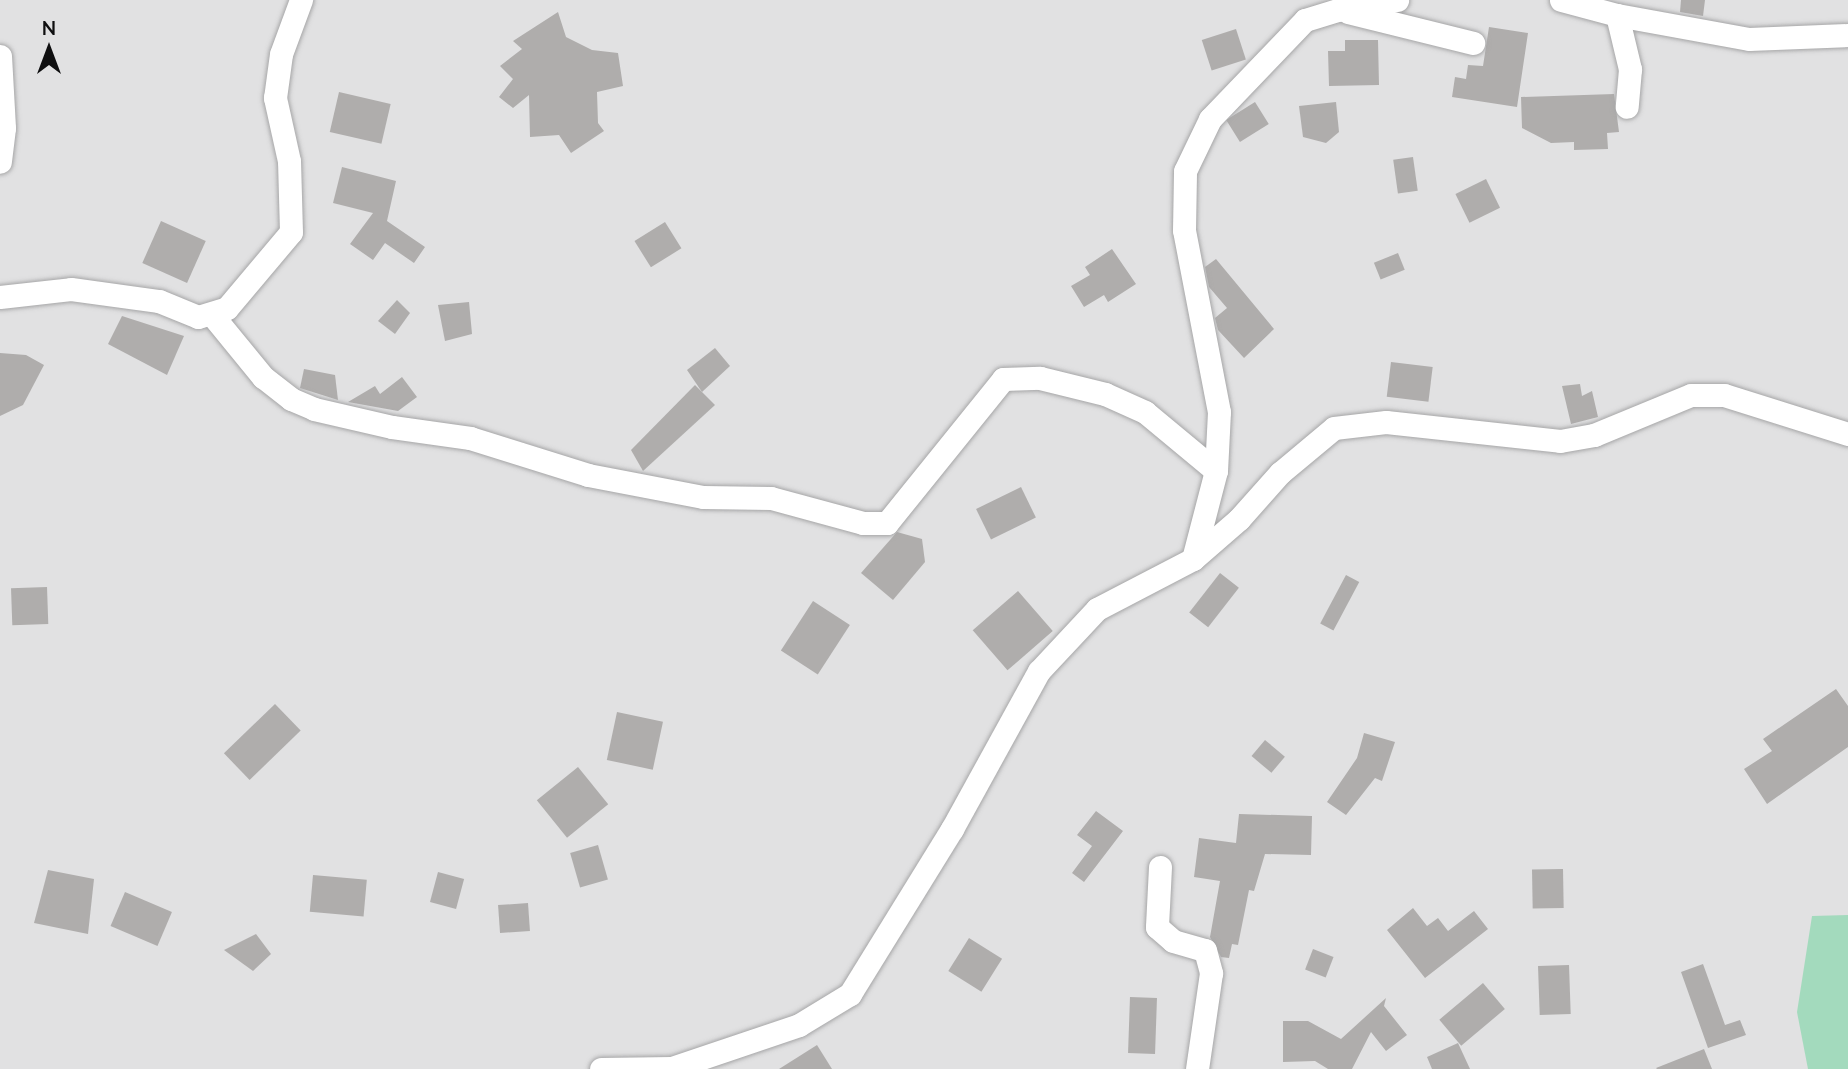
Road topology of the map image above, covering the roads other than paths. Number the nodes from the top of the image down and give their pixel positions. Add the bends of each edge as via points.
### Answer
1 (300, 0) edge
2 (1397, 0) edge
3 (1561, 0) edge
4 (1338, 9) junction
5 (1617, 15) junction
6 (1848, 35) edge
7 (1473, 43) dead end
8 (0, 56) edge
9 (1627, 107) dead end
10 (0, 162) edge
11 (0, 298) edge
12 (213, 316) junction
13 (1848, 434) edge
14 (1216, 471) junction
15 (1193, 559) junction
16 (1160, 867) dead end
17 (601, 1069) edge
18 (1196, 1069) edge

1 - 12 street via 281,54 275,98 289,161 290,232 227,308
2 - 4 street
3 - 5 street
4 - 7 street
4 - 14 street via 1305,20 1210,118 1185,171 1184,230 1219,412
5 - 6 street via 1749,39
5 - 9 street via 1630,69
8 - 10 street via 4,128
11 - 12 street via 72,289 159,301 198,317
12 - 14 street via 263,377 291,399 314,409 470,438 588,475 704,496 771,498 863,523 887,523 1003,379 1040,378 1105,394 1145,412
13 - 15 street via 1724,396 1691,395 1594,435 1560,440 1386,422 1354,423 1334,428 1321,438
14 - 15 street
15 - 17 street via 1097,609 1040,671 946,840 849,994 799,1025 671,1068
16 - 18 street via 1157,927 1173,941 1205,950 1211,973

